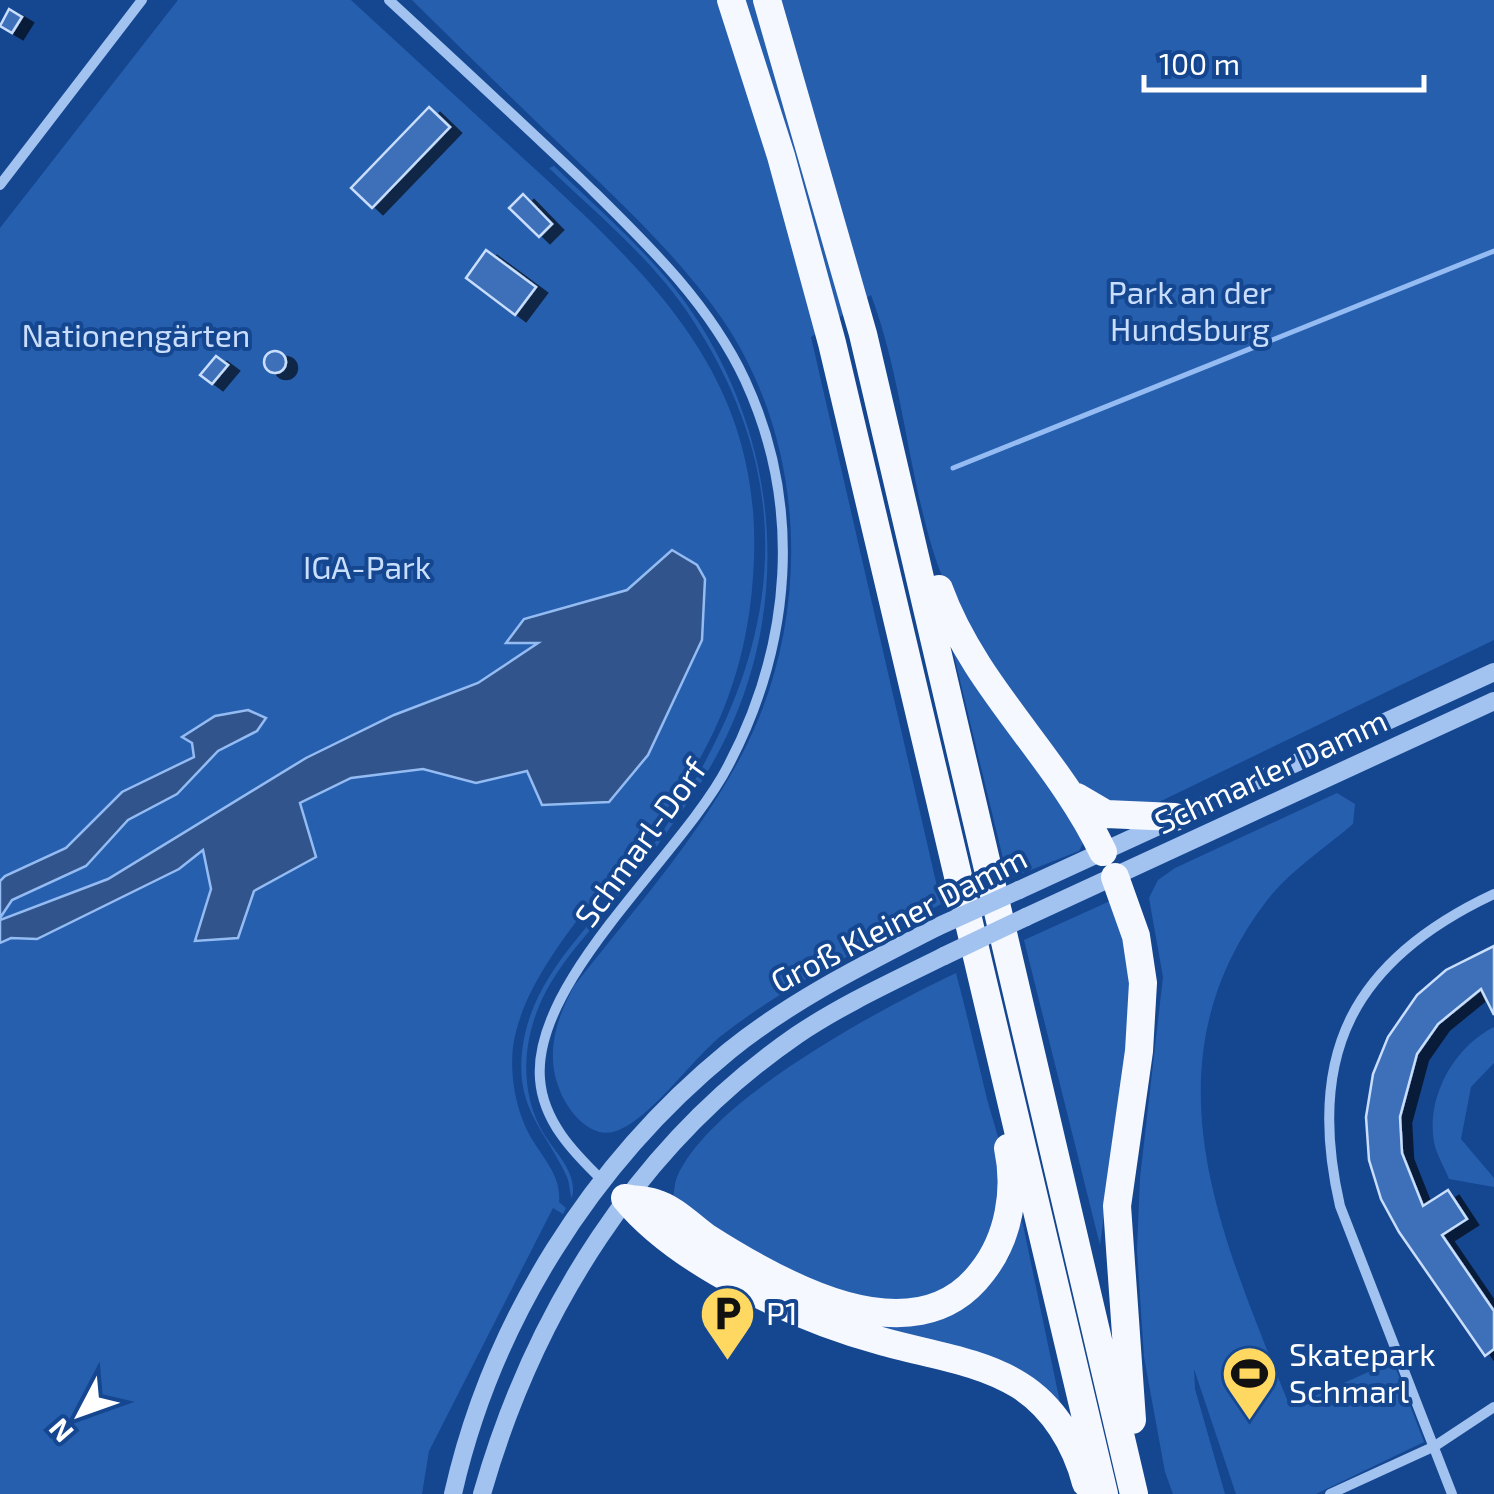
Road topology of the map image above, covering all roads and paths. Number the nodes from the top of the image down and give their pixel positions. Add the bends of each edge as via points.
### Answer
1 (142, 0) edge
2 (389, 0) edge
3 (731, 0) edge
4 (767, 0) edge
5 (0, 185) edge
6 (894, 461) junction
7 (1494, 672) edge
8 (1494, 701) edge
9 (1070, 792) junction
10 (1175, 818) junction
11 (1109, 864) junction
12 (1494, 894) edge
13 (1074, 896) junction
14 (1001, 1054) junction
15 (602, 1180) junction
16 (625, 1198) junction
17 (1494, 1407) edge
18 (1434, 1446) junction
19 (1126, 1461) junction
20 (454, 1494) edge
21 (482, 1494) edge
22 (1089, 1494) edge
23 (1104, 1494) edge
24 (1134, 1494) edge
25 (1330, 1494) edge
26 (1452, 1494) edge

1 - 5 street
2 - 15 street, Schmarl-Dorf via 633,230 701,307 746,381 778,486 781,608 746,729 696,817 572,975 546,1030 540,1078 551,1119
3 - 14 highway via 832,343
4 - 6 highway
6 - 9 highway via 917,502 938,584 968,654
6 - 19 highway
7 - 10 street, Schmarler Damm
8 - 11 street, Schmarler Damm
9 - 10 highway via 1106,814
9 - 11 highway
10 - 11 street, Schmarler Damm
11 - 13 street, Schmarler Damm
11 - 13 street
11 - 15 street, Groß Kleiner Damm, bridge via 1019,890 811,994 730,1050 639,1134
11 - 19 highway via 1136,936 1143,983 1117,1206 1133,1425
12 - 18 street via 1437,922 1377,976 1346,1028 1328,1090 1327,1135 1340,1206
13 - 16 street, Groß Kleiner Damm, bridge via 849,1003 797,1035 701,1114
14 - 16 highway via 995,1091 1011,1164 1011,1200 992,1258 948,1302 902,1316 852,1308 768,1271 659,1204
14 - 23 highway
15 - 16 street
15 - 20 street, Groß Kleiner Damm via 578,1209 521,1311 485,1390
16 - 21 street, Groß Kleiner Damm via 546,1330 503,1424
16 - 22 highway via 645,1223 778,1302 1018,1384 1065,1432
17 - 18 street
18 - 25 street
18 - 26 street
19 - 24 highway

